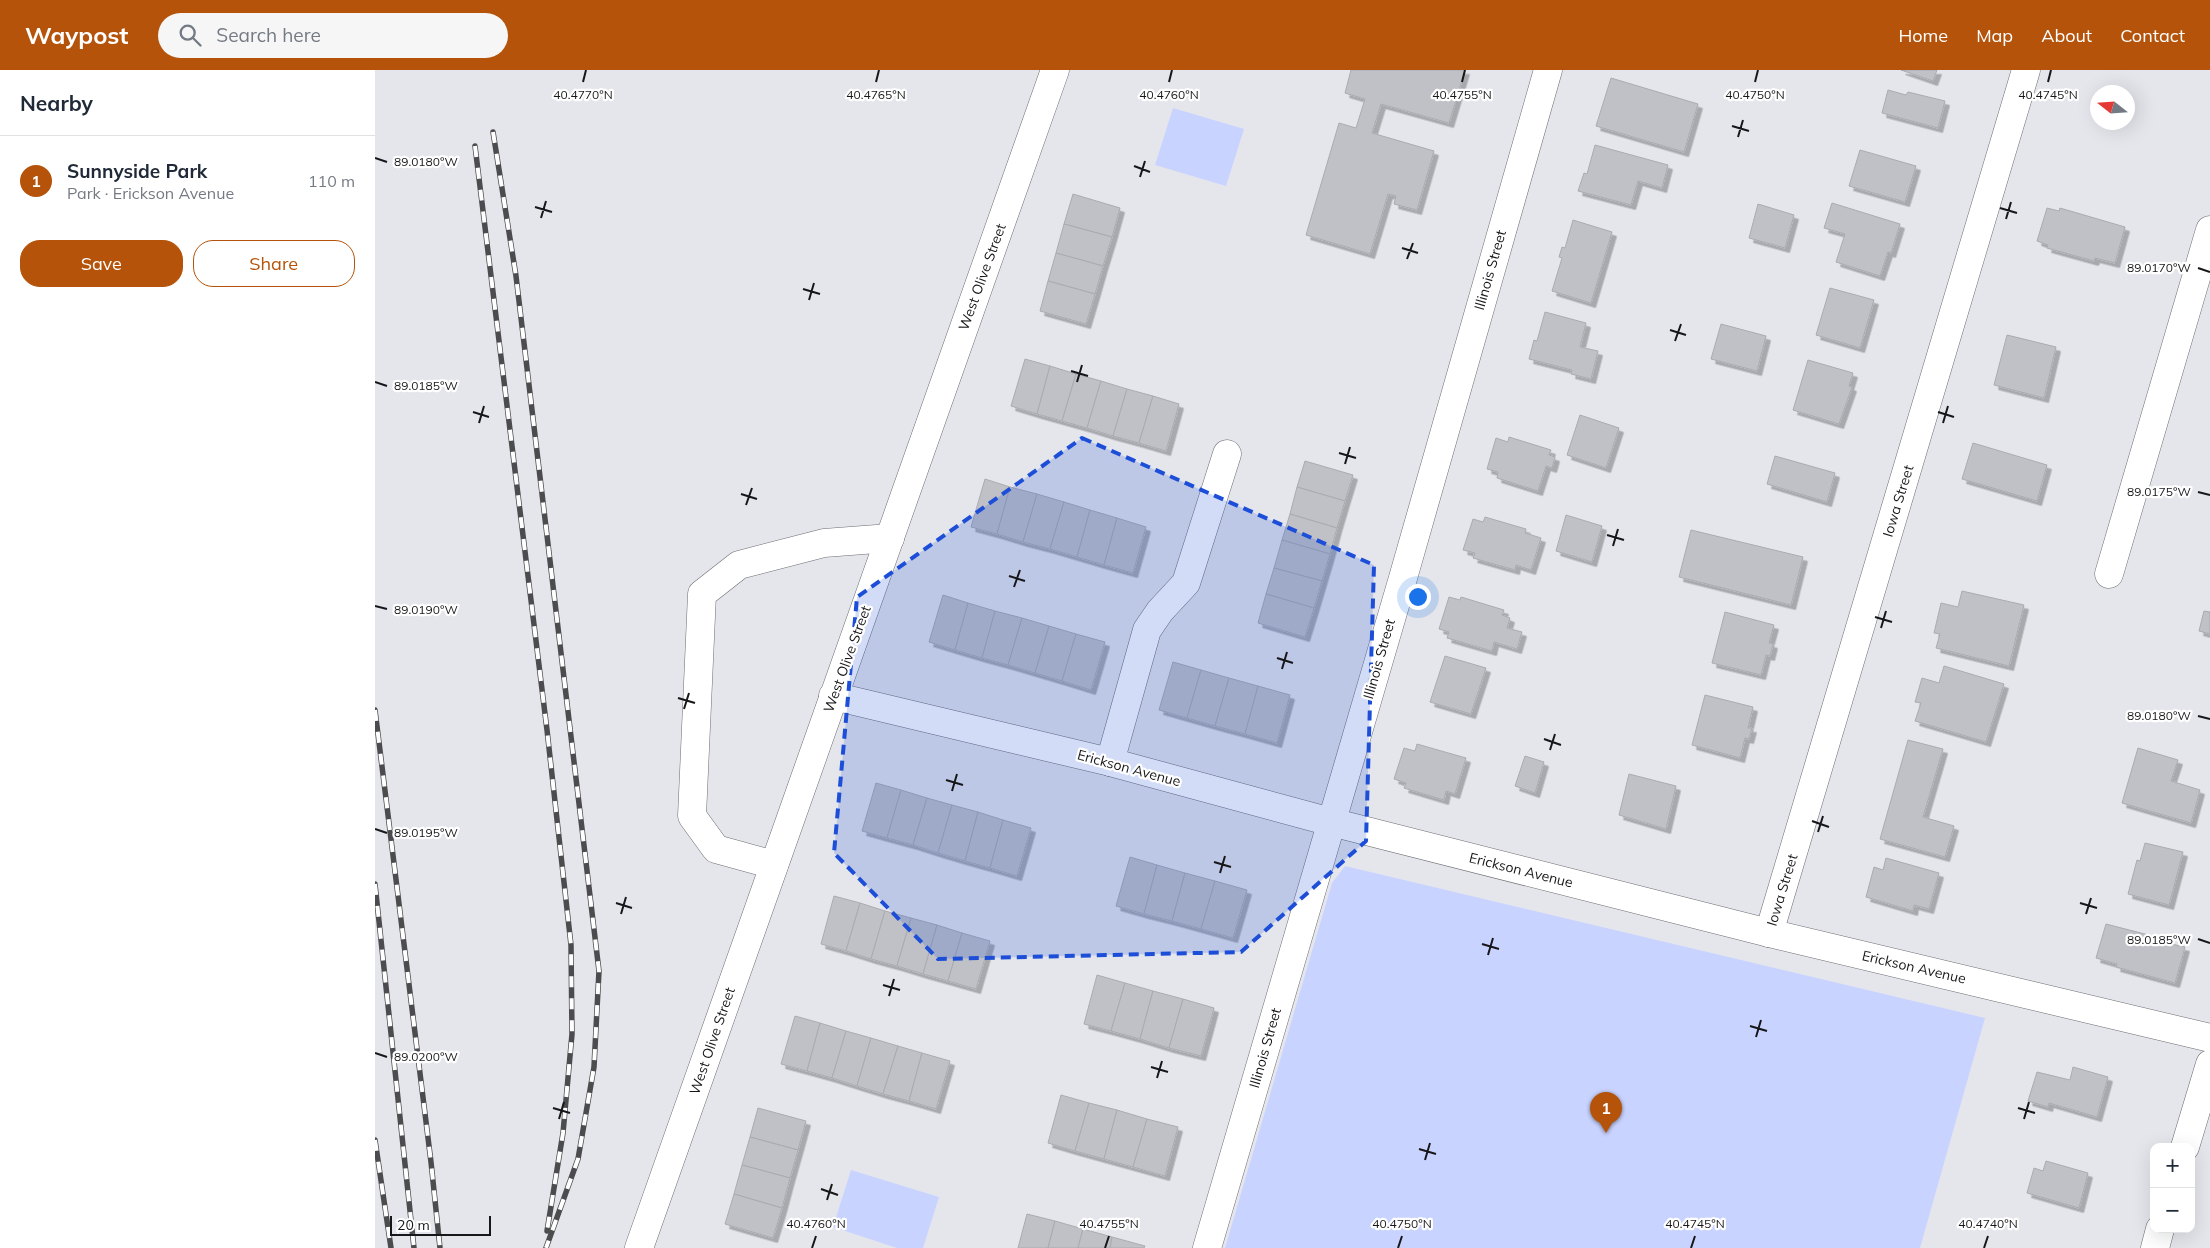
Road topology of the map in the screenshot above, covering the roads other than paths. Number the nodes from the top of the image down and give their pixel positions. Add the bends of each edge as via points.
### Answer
1 (1055, 70) edge
2 (1548, 70) edge
3 (2026, 70) edge
4 (2210, 230) edge
5 (1227, 454) dead end
6 (890, 538) junction
7 (2109, 574) dead end
8 (833, 696) junction
9 (1110, 762) junction
10 (1331, 822) junction
11 (774, 865) junction
12 (1769, 933) junction
13 (2210, 1038) edge
14 (2210, 1064) edge
15 (2186, 1143) edge
16 (2160, 1233) edge
17 (639, 1248) edge
18 (1207, 1248) edge
19 (2155, 1248) edge

1 - 6 street, West Olive Street
2 - 10 street, Illinois Street
3 - 12 street, Iowa Street
4 - 7 street
5 - 9 street via 1186,583 1147,630
6 - 8 street, West Olive Street
6 - 11 street via 824,543 739,565 702,594 692,816 716,849
8 - 9 street, Erickson Avenue
8 - 11 street, West Olive Street
9 - 10 street, Erickson Avenue
10 - 12 street, Erickson Avenue
10 - 18 street, Illinois Street
11 - 17 street, West Olive Street
12 - 13 street, Erickson Avenue
14 - 15 street
16 - 19 street

